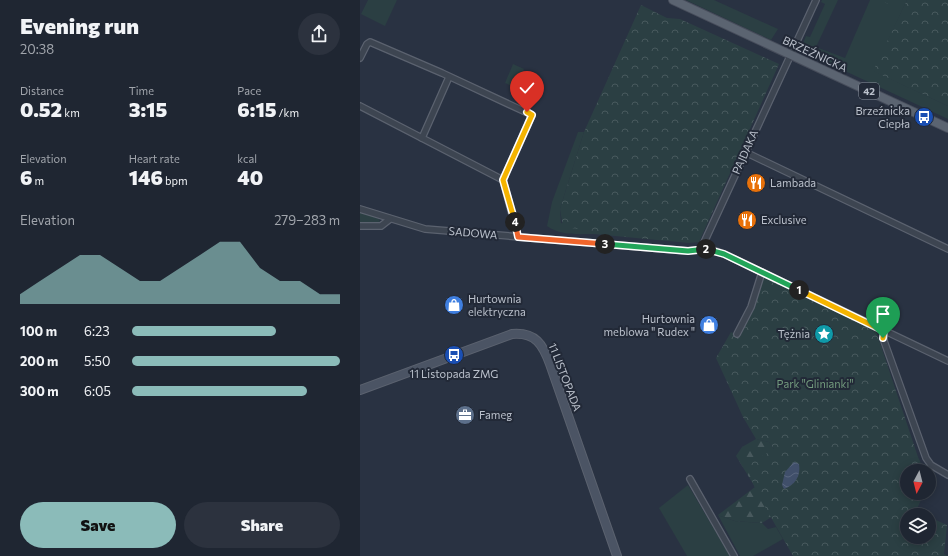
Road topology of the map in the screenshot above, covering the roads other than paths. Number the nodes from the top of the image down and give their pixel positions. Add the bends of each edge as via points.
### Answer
1 (673, 0) edge
2 (816, 0) edge
3 (790, 55) junction
4 (360, 58) edge
5 (449, 77) junction
6 (360, 106) edge
7 (948, 128) edge
8 (422, 138) junction
9 (745, 152) junction
10 (503, 180) junction
11 (360, 209) edge
12 (390, 219) junction
13 (360, 226) edge
14 (518, 237) junction
15 (701, 249) junction
16 (948, 249) edge
17 (762, 272) junction
18 (884, 331) junction
19 (736, 334) dead end
20 (948, 361) edge
21 (360, 390) edge
22 (948, 475) edge
23 (690, 479) dead end
24 (617, 556) edge
25 (734, 556) edge

1 - 3 main road, BRZEŹNICKA / 42
2 - 3 street, PAJDAKA
3 - 7 main road, BRZEŹNICKA / 42
3 - 9 street, PAJDAKA
4 - 5 street via 370,42
5 - 8 street
5 - 10 street via 532,115
6 - 8 street
8 - 10 street
9 - 15 street, PAJDAKA
9 - 16 street
10 - 14 street
11 - 12 street, SADOWA
12 - 13 street via 381,226
12 - 14 street, SADOWA via 425,229
14 - 15 street, SADOWA via 688,251
15 - 17 street, SADOWA via 724,254
17 - 18 street, SADOWA
17 - 19 street via 751,307
18 - 20 street, SADOWA
18 - 22 street via 884,341 926,458 931,465
21 - 24 street, 11 LISTOPADA via 512,334 522,334 536,339 545,351
23 - 25 street

